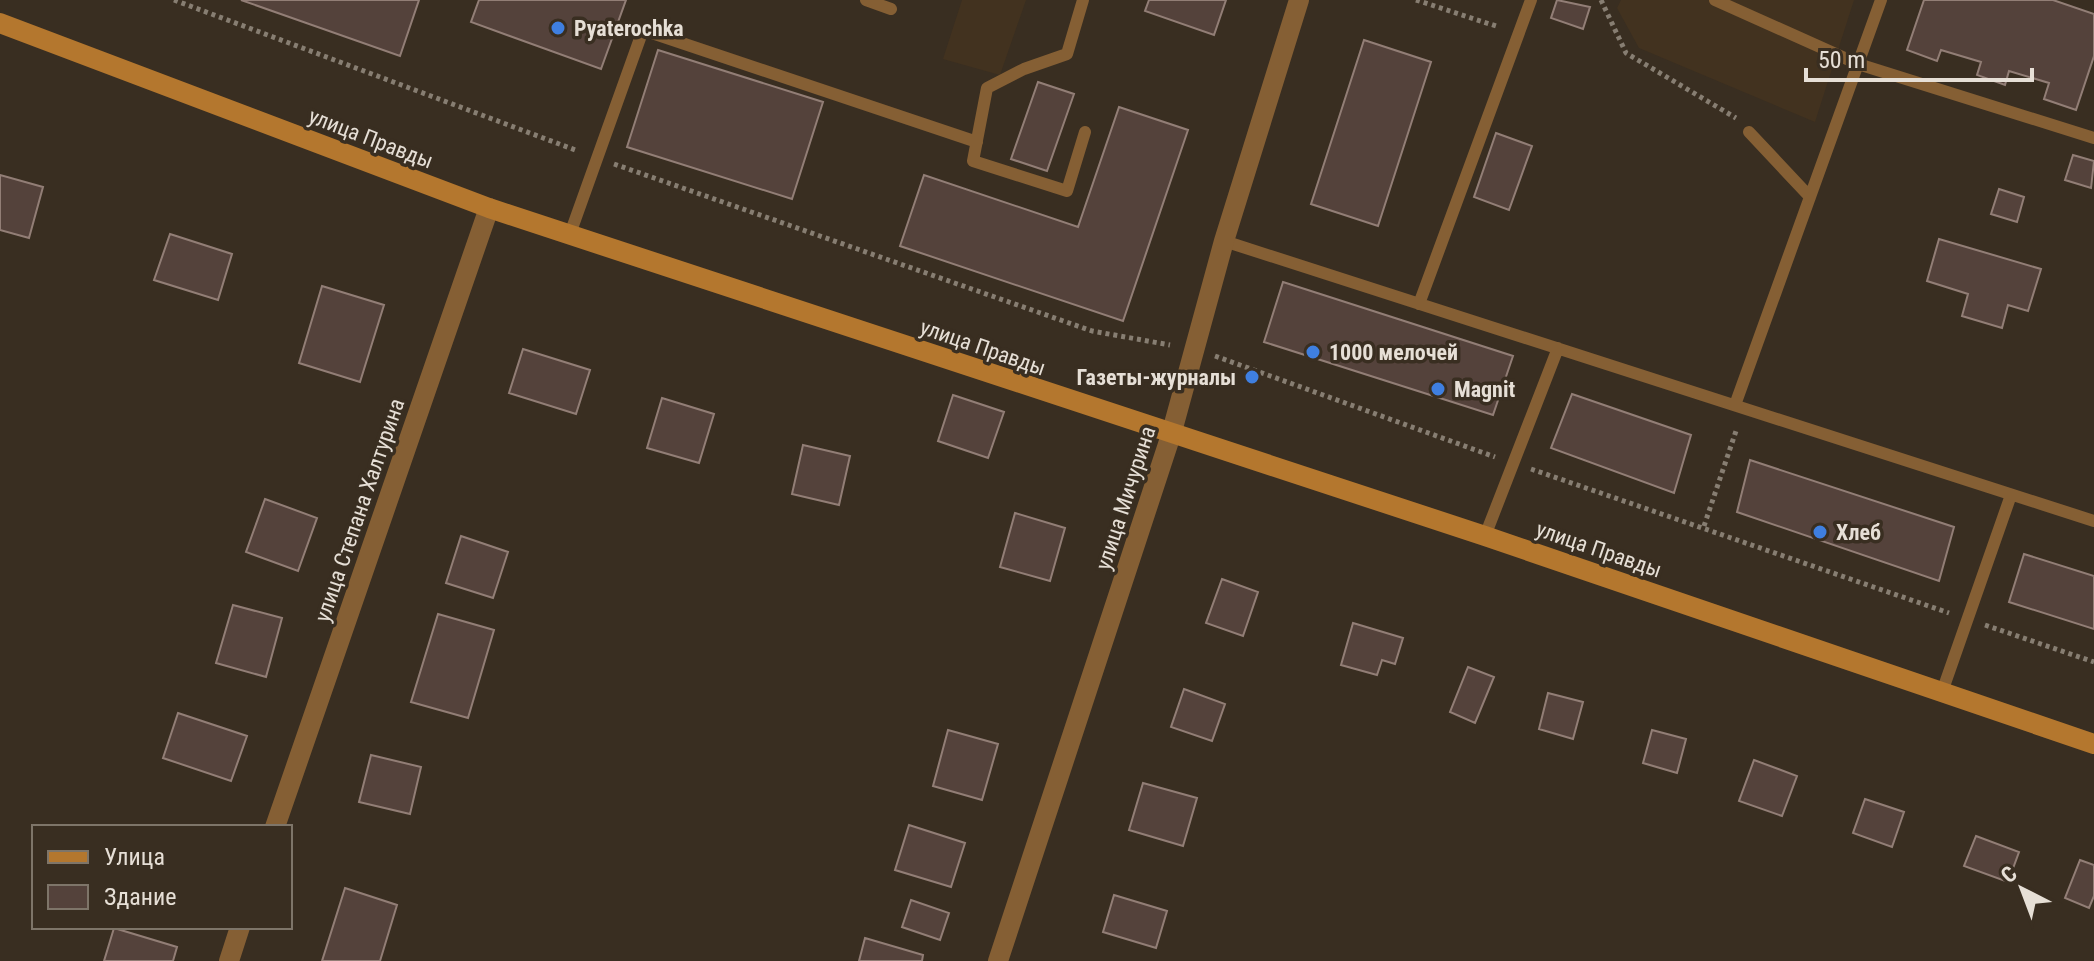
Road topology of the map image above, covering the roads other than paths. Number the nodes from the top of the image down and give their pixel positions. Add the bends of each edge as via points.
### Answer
1 (866, 0) edge
2 (1083, 0) edge
3 (1299, 0) edge
4 (1531, 0) edge
5 (1715, 0) edge
6 (1877, 1) edge
7 (891, 9) dead end
8 (0, 23) edge
9 (1858, 64) junction
10 (1085, 132) dead end
11 (1749, 132) road end
12 (2094, 138) edge
13 (977, 142) junction
14 (1810, 197) junction
15 (489, 208) junction
16 (570, 234) junction
17 (1224, 241) junction
18 (1419, 304) junction
19 (1558, 348) junction
20 (1740, 407) junction
21 (1171, 435) junction
22 (2011, 495) junction
23 (2094, 521) edge
24 (1485, 536) junction
25 (1942, 692) junction
26 (2094, 744) edge
27 (276, 825) edge
28 (239, 929) edge
29 (229, 961) edge
30 (998, 961) edge

1 - 7 lane
2 - 13 lane via 1067,54 987,88
3 - 17 street, улица Мичурина
4 - 18 lane
5 - 9 lane
6 - 9 lane
8 - 15 street, улица Правды
9 - 12 lane
9 - 14 lane
10 - 13 lane via 1067,191 973,161
11 - 14 lane
13 - 16 lane via 643,30
14 - 20 lane
15 - 16 street, улица Правды
15 - 27 street, улица Степана Халтурина
16 - 21 street, улица Правды
17 - 18 lane
17 - 21 street, улица Мичурина
18 - 19 lane
19 - 20 lane
19 - 24 lane
20 - 22 lane
21 - 24 street, улица Правды
21 - 30 street, улица Мичурина
22 - 23 lane
22 - 25 lane
24 - 25 street, улица Правды
25 - 26 street, улица Правды
28 - 29 street

